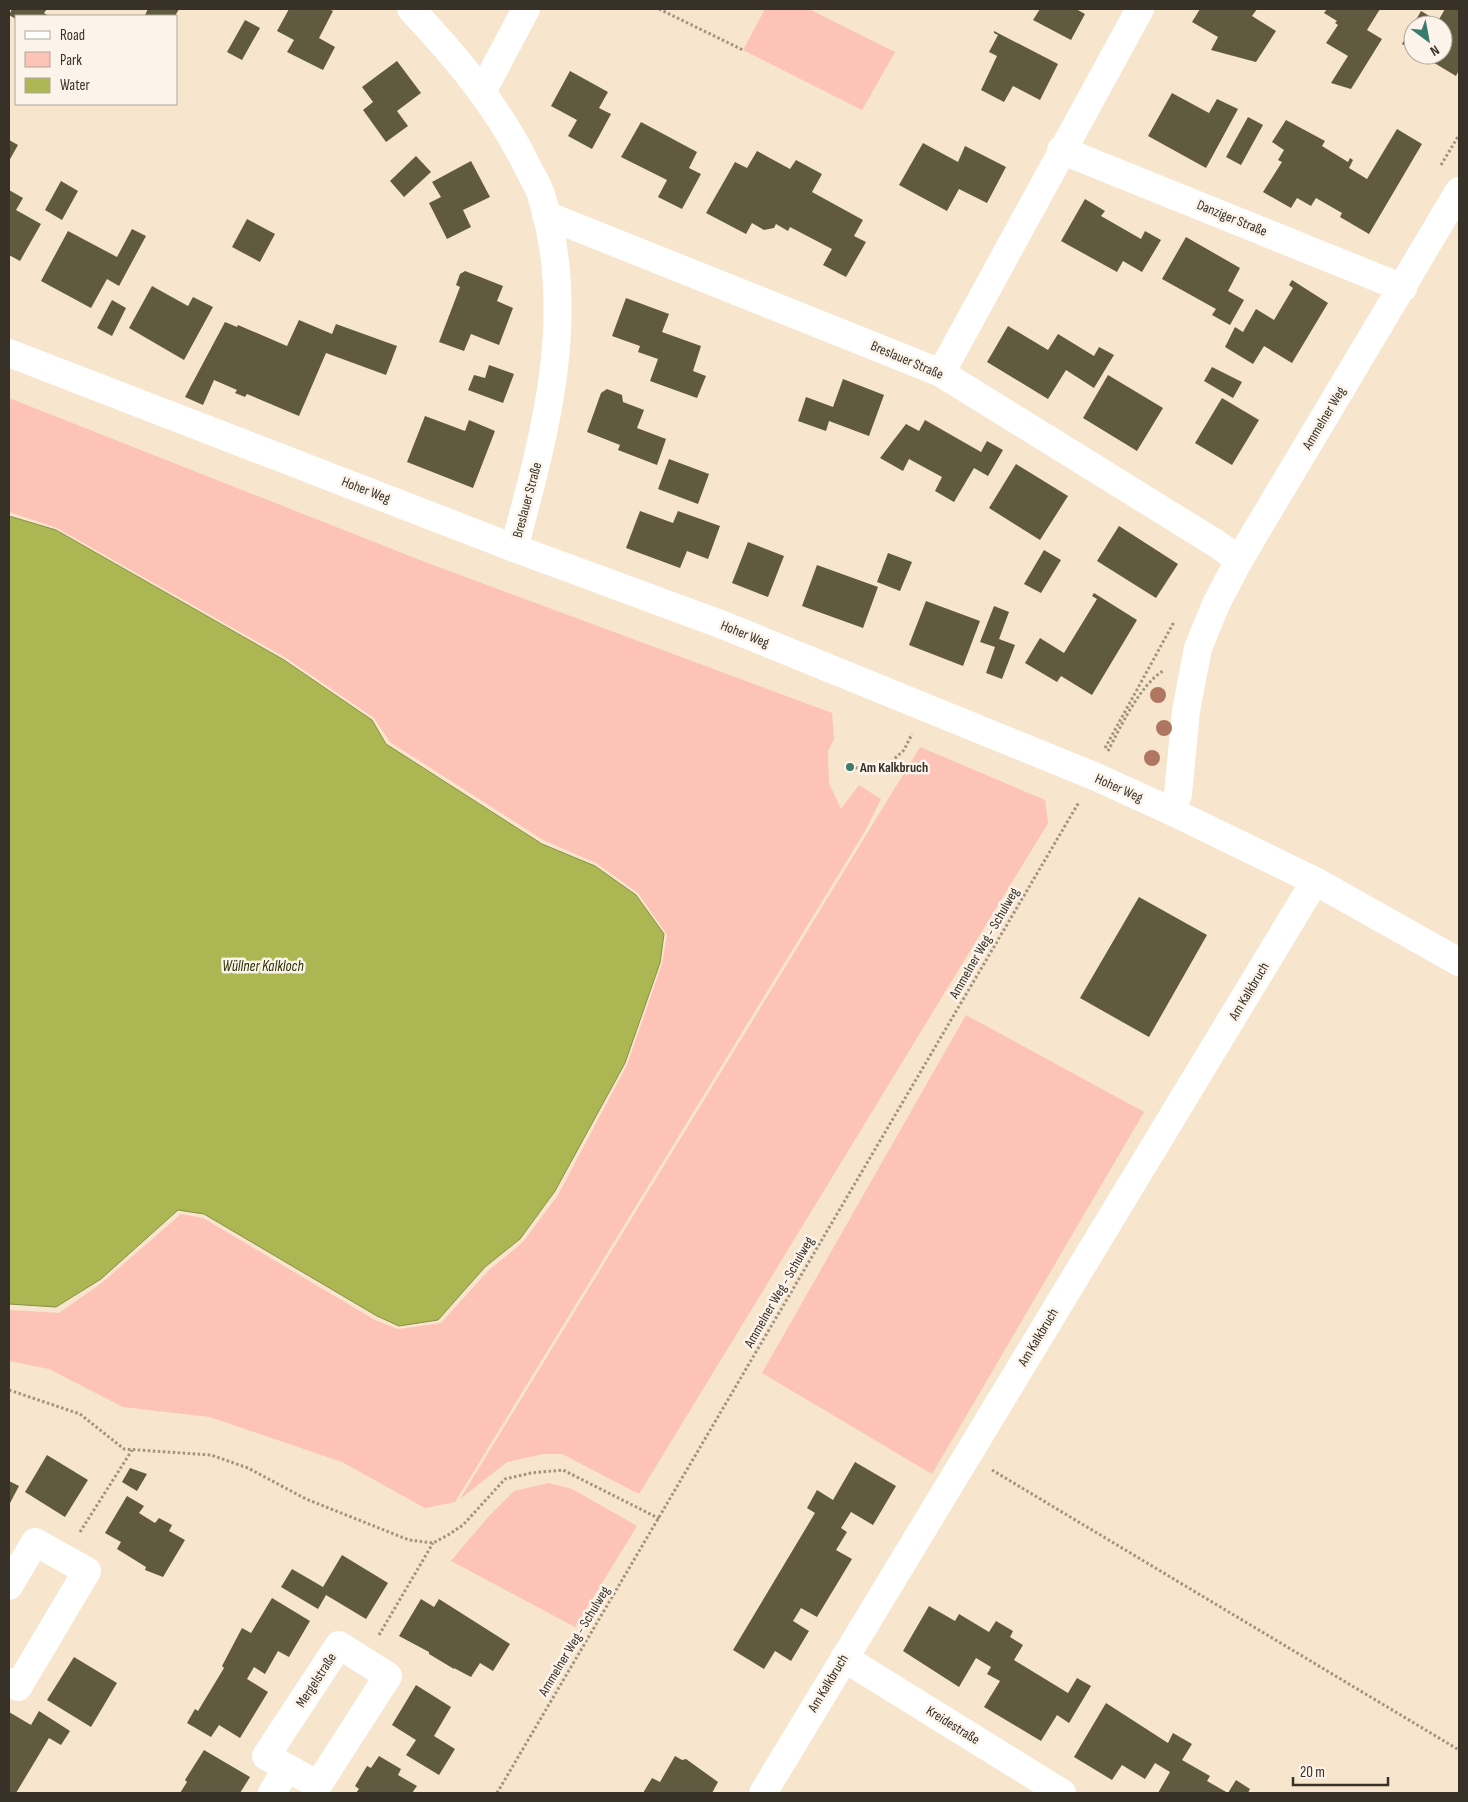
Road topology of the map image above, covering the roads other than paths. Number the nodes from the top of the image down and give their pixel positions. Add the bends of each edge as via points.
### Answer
1 (411, 9) edge
2 (526, 9) edge
3 (1140, 9) edge
4 (482, 92) junction
5 (1061, 150) junction
6 (1459, 191) edge
7 (546, 215) junction
8 (1403, 288) junction
9 (9, 353) edge
10 (941, 373) junction
11 (514, 548) junction
12 (1239, 560) junction
13 (1171, 811) junction
14 (1315, 881) junction
15 (1459, 962) edge
16 (9, 1586) edge
17 (844, 1658) junction
18 (9, 1682) edge
19 (287, 1768) junction
20 (272, 1793) edge
21 (763, 1793) edge
22 (1062, 1793) edge

1 - 4 street, Breslauer Straße
2 - 4 street
3 - 5 street
4 - 7 street, Breslauer Straße via 516,143 542,196
5 - 8 street, Danziger Straße
5 - 10 street
6 - 8 street, Ammelner Weg
7 - 10 street, Breslauer Straße
7 - 11 street, Breslauer Straße via 559,301 556,356 543,444
8 - 12 street, Ammelner Weg
9 - 11 street, Hoher Weg
10 - 12 street, Breslauer Straße
11 - 13 street, Hoher Weg via 723,625 1094,776
12 - 13 street, Ammelner Weg via 1198,648 1186,711 1178,794
13 - 14 street, Hoher Weg
14 - 15 street, Hoher Weg
14 - 17 street, Am Kalkbruch
16 - 18 street via 35,1542 87,1572 18,1687
17 - 21 street, Am Kalkbruch
17 - 22 street, Kreidestraße
19 - 19 street, Mergelstraße via 318,1785 388,1676 338,1645 266,1756
19 - 20 street

